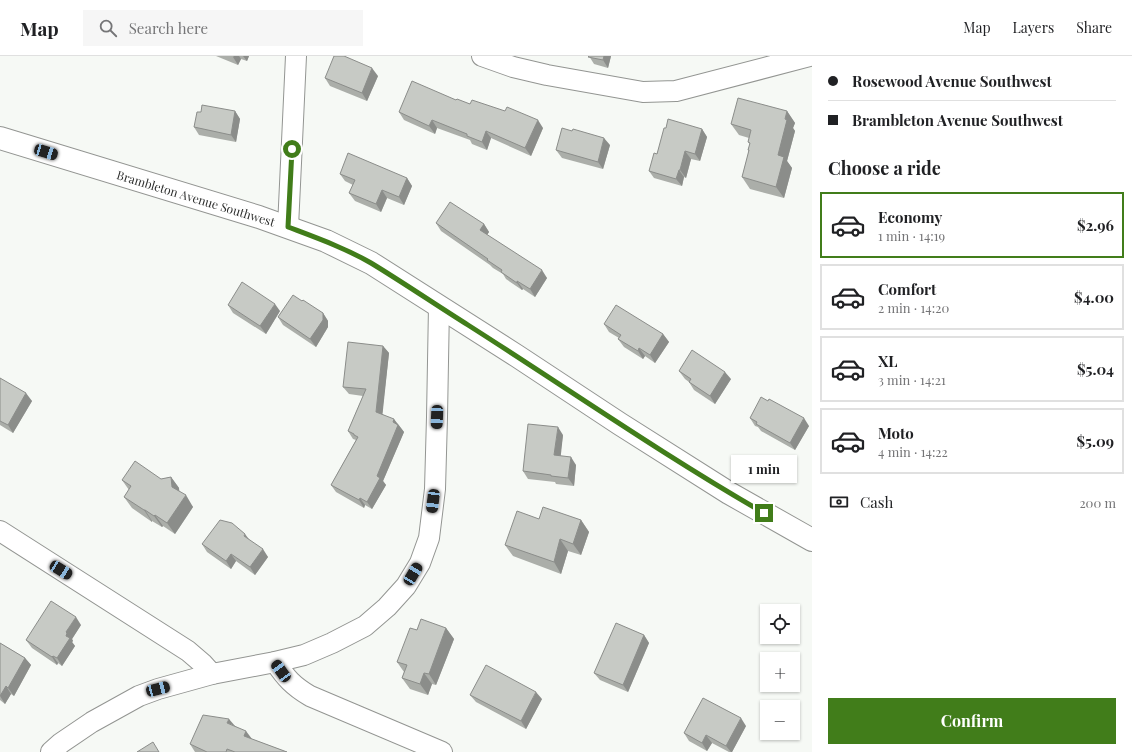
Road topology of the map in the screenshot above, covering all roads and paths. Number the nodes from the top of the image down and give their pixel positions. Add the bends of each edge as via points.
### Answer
1 (296, 56) edge
2 (482, 56) edge
3 (810, 56) edge
4 (0, 138) edge
5 (288, 227) junction
6 (439, 306) junction
7 (0, 531) edge
8 (812, 540) edge
9 (275, 662) junction
10 (212, 674) junction
11 (51, 752) edge
12 (442, 752) edge

1 - 5 street
2 - 3 street via 547,75 643,92 676,91
4 - 5 main road, Brambleton Avenue Southwest
5 - 6 main road, Brambleton Avenue Southwest via 326,241 371,263
6 - 8 main road, Brambleton Avenue Southwest via 729,493
6 - 9 street via 434,489 429,538 420,563 406,586 387,607 364,626 304,655
7 - 10 street via 188,651
9 - 10 street
9 - 12 street via 287,679 310,696
10 - 11 street via 139,696 92,722

